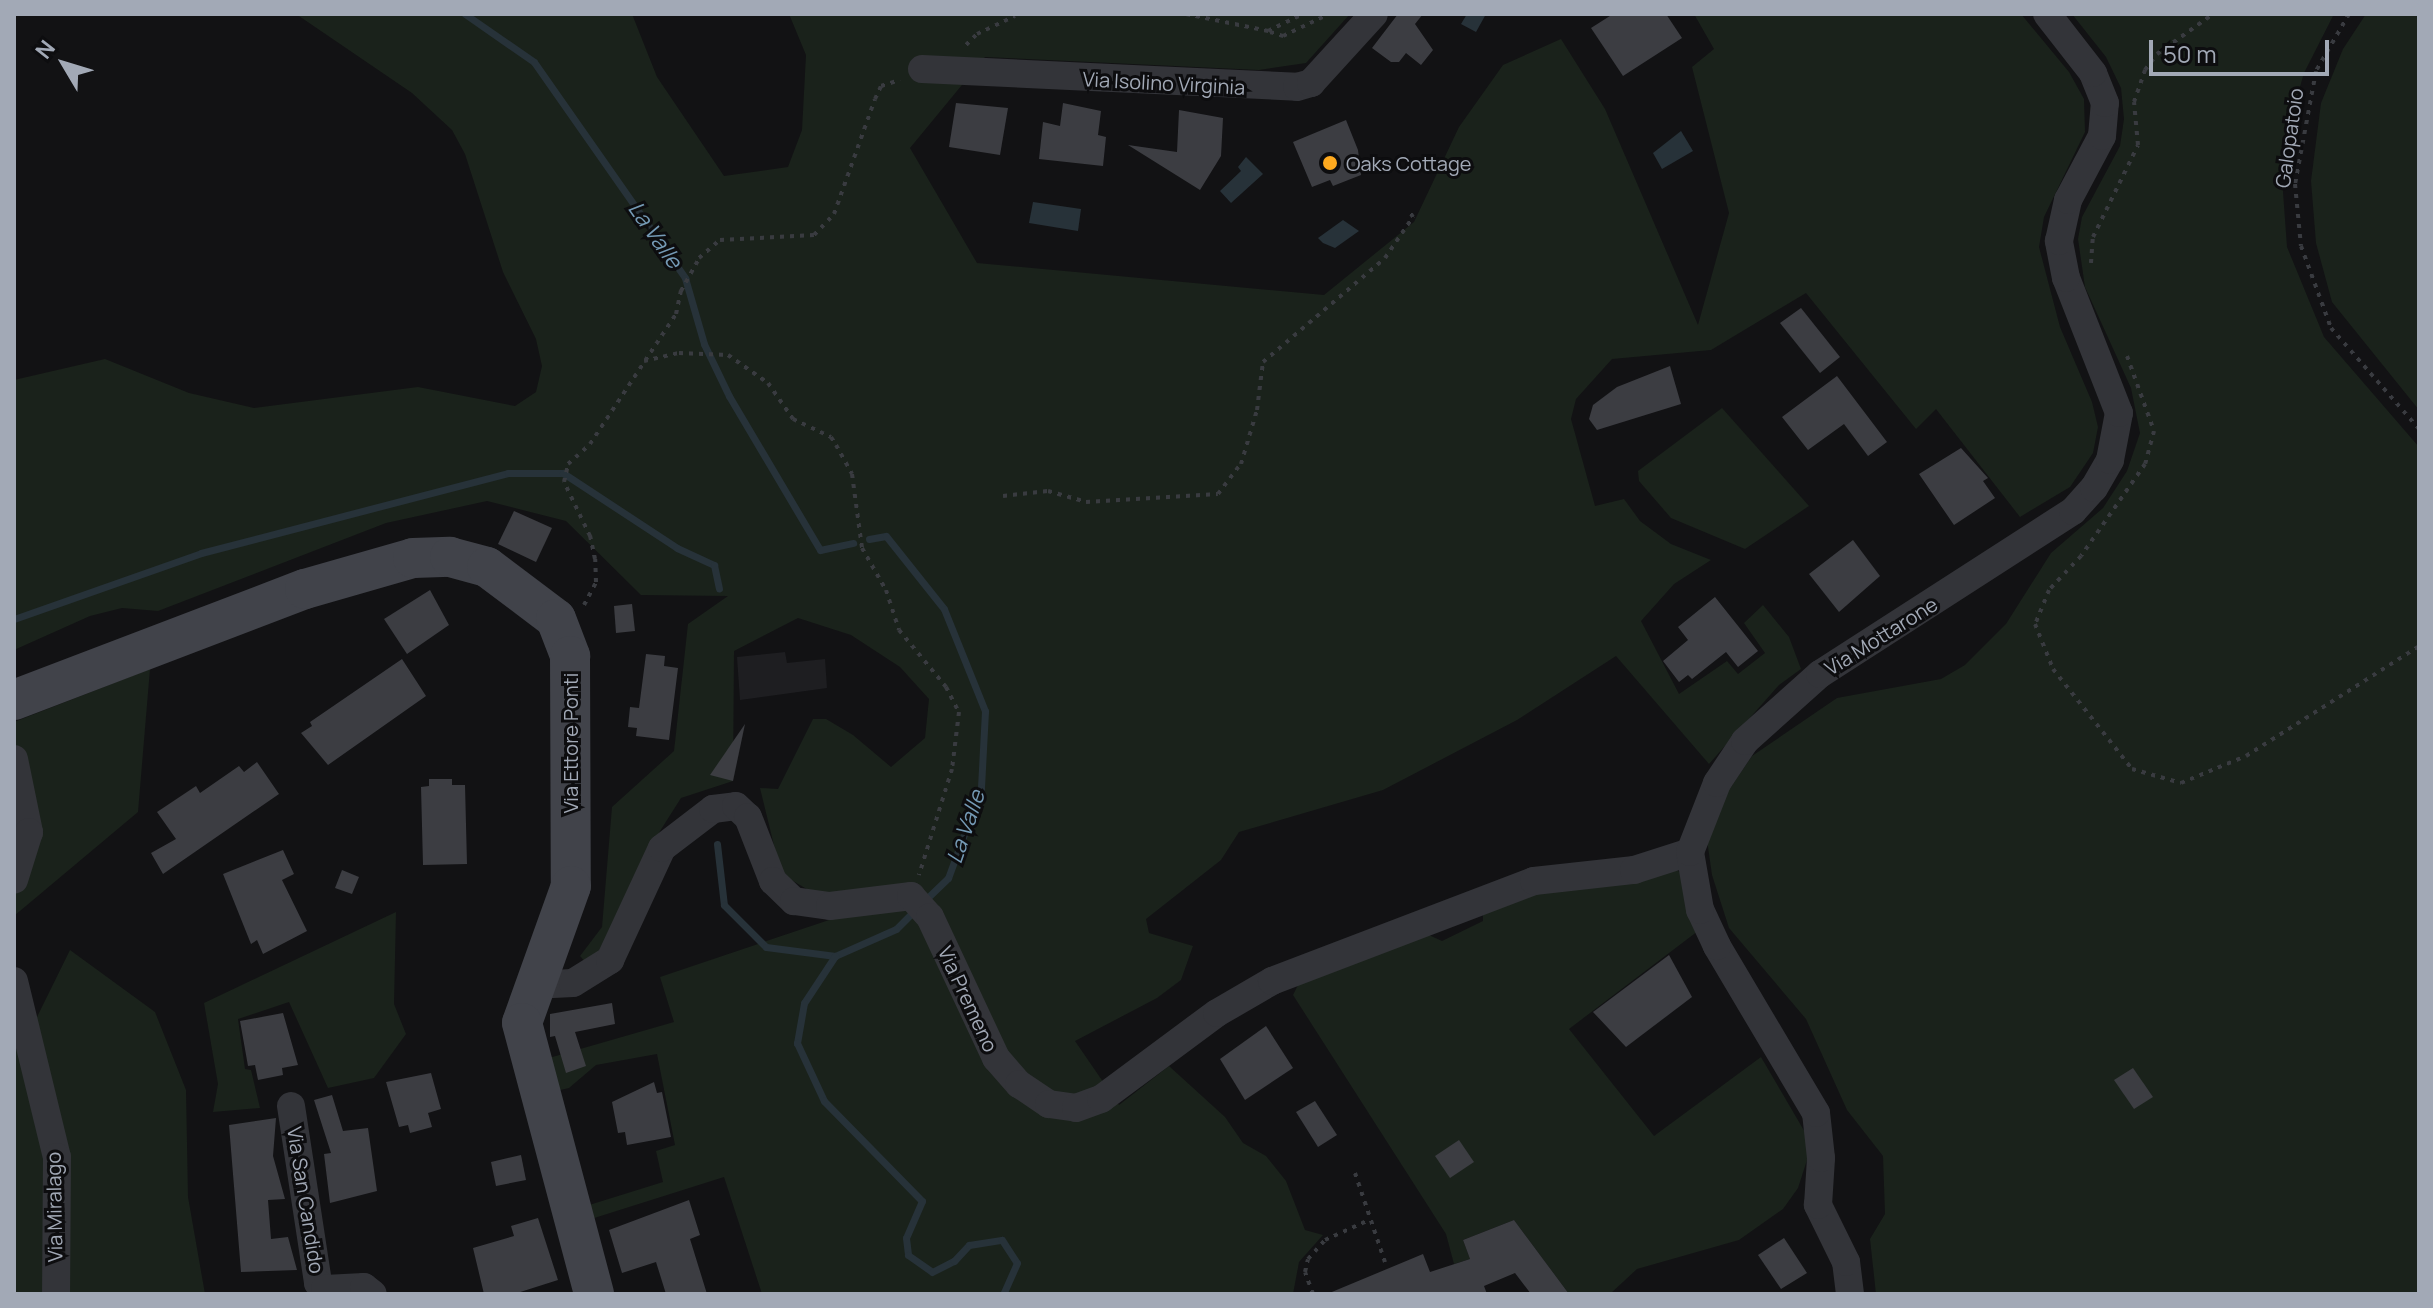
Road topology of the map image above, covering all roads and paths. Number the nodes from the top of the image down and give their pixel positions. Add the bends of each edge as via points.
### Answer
1 (1007, 14) edge
2 (1035, 14) edge
3 (1186, 14) edge
4 (1303, 14) edge
5 (1329, 14) edge
6 (1374, 14) edge
7 (2047, 14) edge
8 (2213, 14) edge
9 (2349, 14) edge
10 (1015, 16) junction
11 (1268, 31) junction
12 (933, 69) joint
13 (875, 99) dead end
14 (1409, 211) dead end
15 (2091, 265) dead end
16 (2122, 347) dead end
17 (642, 361) junction
18 (2419, 429) edge
19 (1003, 496) dead end
20 (584, 605) dead end
21 (2419, 646) edge
22 (14, 700) edge
23 (14, 759) edge
24 (1690, 852) junction
25 (14, 880) edge
26 (911, 901) junction
27 (14, 981) edge
28 (533, 985) junction
29 (291, 1106) dead end
30 (1355, 1173) dead end
31 (1369, 1220) junction
32 (1385, 1262) dead end
33 (56, 1294) edge
34 (373, 1294) edge
35 (594, 1294) edge
36 (1313, 1294) edge
37 (1850, 1294) edge

1 - 10 path
2 - 10 path
3 - 11 path
4 - 11 path
5 - 11 path via 1283,36
6 - 12 street, Via Isolino Virginia via 1311,83 1297,87
7 - 24 street, Via Mottarone via 2093,73 2105,103 2102,136 2068,200 2059,241 2066,278 2119,413 2110,460 2073,511 1820,674 1745,741 1717,783
8 - 15 path via 2157,54 2145,70 2134,102 2138,145 2093,237
9 - 18 path, Galopatoio via 2316,71 2295,184 2301,246 2331,328
10 - 12 path via 977,34
13 - 17 path via 834,214 814,235 720,240 696,264 676,314
14 - 19 path via 1413,217 1385,258 1263,362 1257,410 1241,464 1218,494 1086,502 1048,491
16 - 21 path via 2154,431 2145,464 2081,556 2049,590 2035,624 2053,669 2132,769 2181,783 2246,756
17 - 20 path via 590,444 568,464 564,482 595,559 596,582
17 - 26 path via 679,353 728,355 768,383 793,419 831,437 852,474 862,548 886,590 899,630 946,687 959,712 937,828
22 - 28 street, Via Ettore Ponti via 305,589 413,558 450,557 487,567 556,619 570,656 571,886
23 - 25 street via 29,832
24 - 26 street, Via Premeno via 1634,870 1534,881 1272,981 1217,1013 1101,1099 1076,1108 1049,1104 1019,1084 996,1058
24 - 37 street via 1700,910 1717,946 1816,1113 1821,1158 1818,1205 1846,1262
26 - 28 street via 830,906 794,901 773,881 748,817 736,806 713,809 662,848 610,960 573,983
27 - 33 street, Via Miralago via 57,1157
28 - 35 street, Via Ettore Ponti via 522,1023
29 - 34 street, Via San Candido via 318,1283 325,1289 364,1287
30 - 31 path
31 - 32 path
31 - 36 path via 1325,1240 1308,1259 1305,1272

